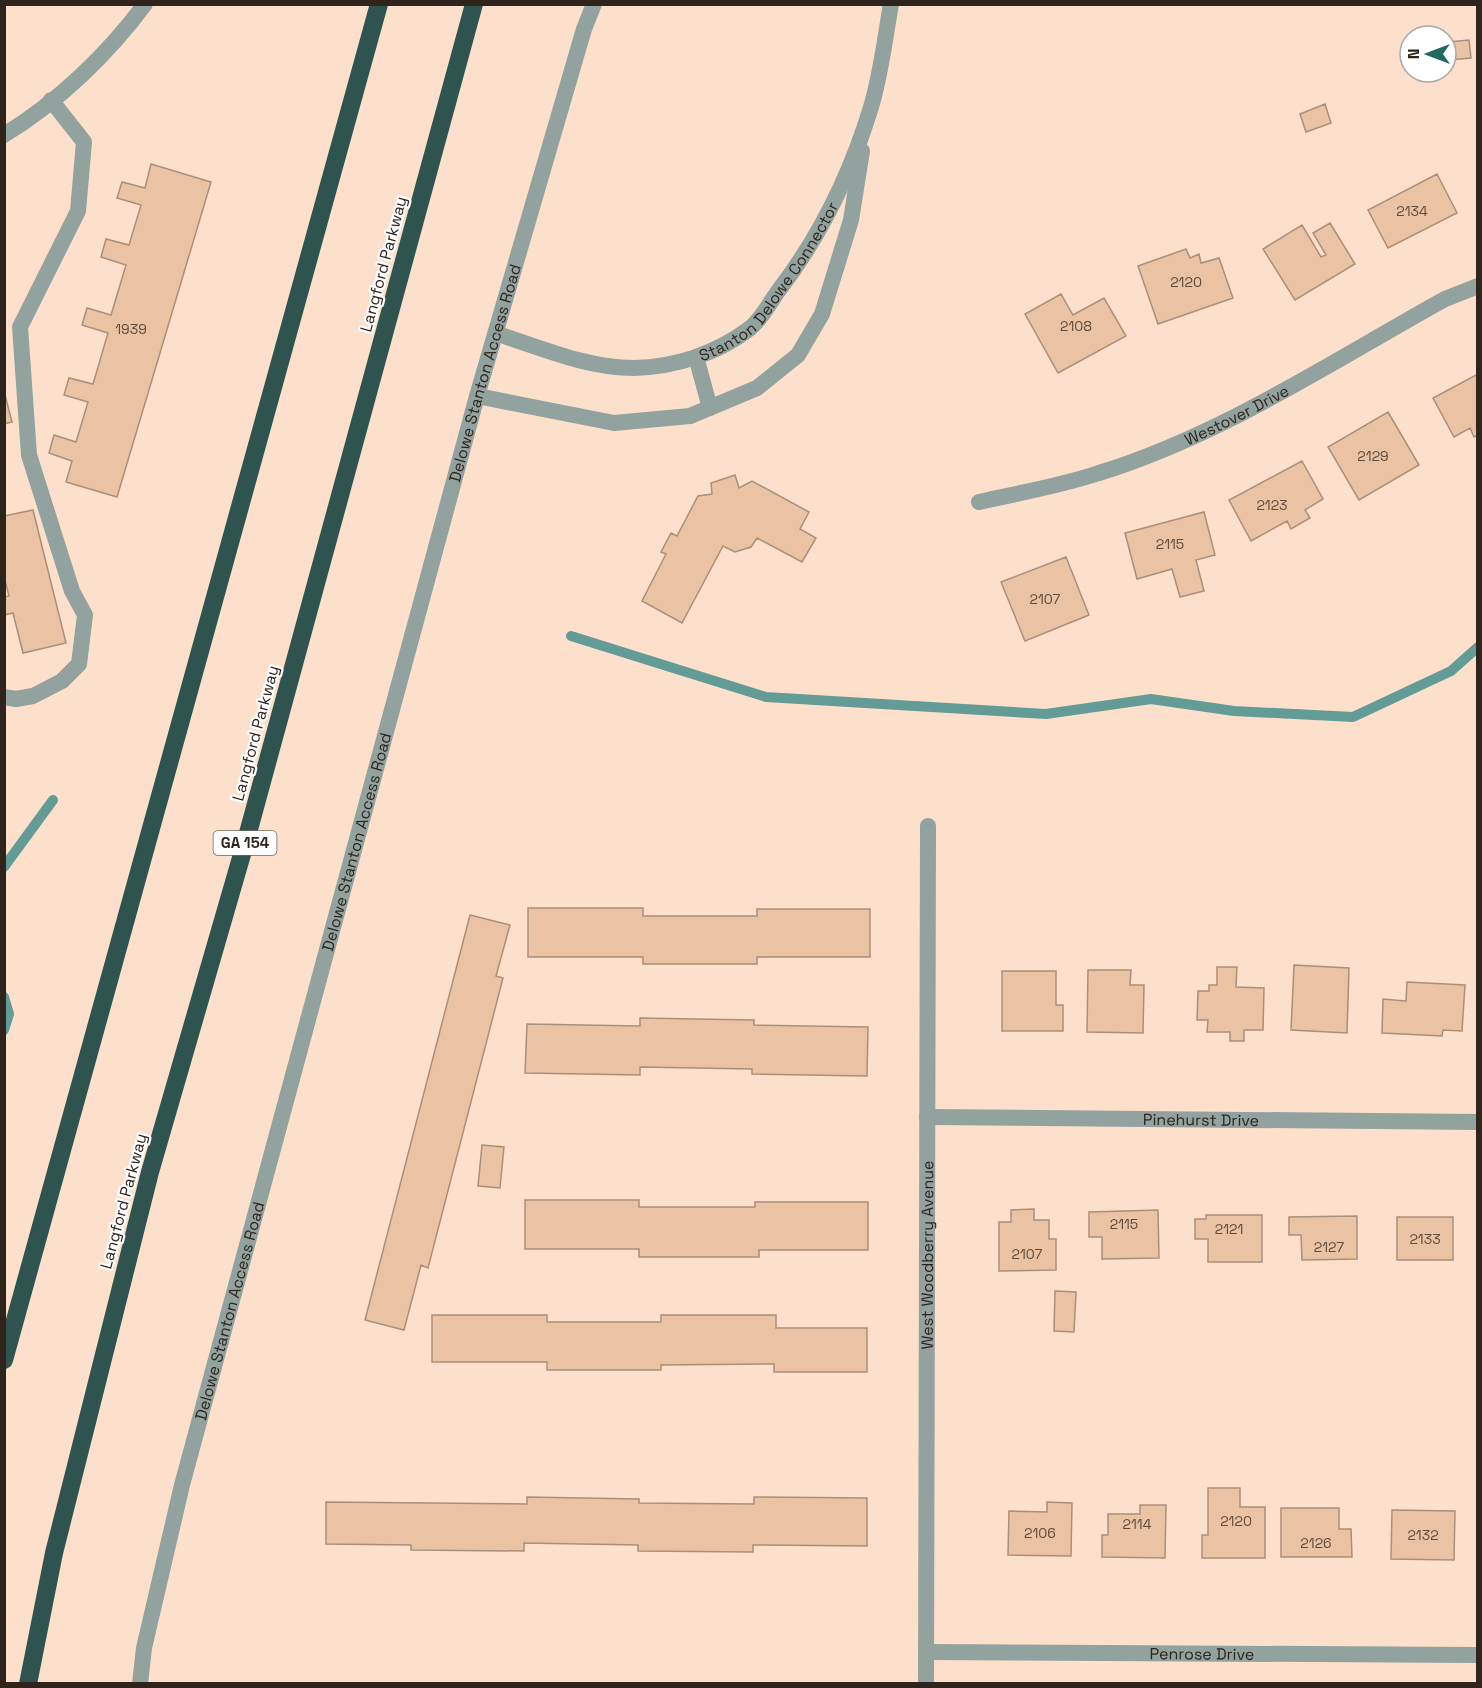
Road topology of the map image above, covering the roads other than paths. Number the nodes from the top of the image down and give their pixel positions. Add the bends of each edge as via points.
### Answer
1 (145, 4) edge
2 (379, 4) edge
3 (474, 4) edge
4 (594, 4) edge
5 (891, 4) edge
6 (51, 100) junction
7 (861, 134) junction
8 (4, 135) edge
9 (1478, 286) edge
10 (498, 334) junction
11 (696, 357) junction
12 (477, 396) junction
13 (710, 408) junction
14 (979, 502) dead end
15 (4, 697) edge
16 (928, 826) dead end
17 (927, 1118) junction
18 (1478, 1122) edge
19 (4, 1360) edge
20 (926, 1652) junction
21 (1478, 1655) edge
22 (28, 1683) edge
23 (140, 1683) edge
24 (926, 1683) edge

1 - 6 street via 129,27
2 - 19 highway
3 - 22 highway, Langford Parkway / GA 154 via 245,844 150,1172 54,1553
4 - 10 street, Delowe Stanton Access Road via 549,145
5 - 7 street, Stanton Delowe Connector via 872,105
6 - 8 street
6 - 15 street via 84,142 78,211 20,327 29,455 72,591 85,615 79,663 62,681 33,696
7 - 11 street, Stanton Delowe Connector via 828,214 787,280 751,328 715,351
7 - 13 street via 861,163 851,220 822,314 798,355 757,388
9 - 14 street, Westover Drive via 1445,299 1241,412 1156,452 1099,473
10 - 11 street, Stanton Delowe Connector via 580,360 633,368
10 - 12 street, Delowe Stanton Access Road
11 - 13 street
12 - 13 street via 614,423 690,416
12 - 23 street, Delowe Stanton Access Road via 182,1485 144,1648
16 - 17 street, West Woodberry Avenue
17 - 18 street, Pinehurst Drive
17 - 20 street, West Woodberry Avenue
20 - 21 street, Penrose Drive
20 - 24 street, West Woodberry Avenue

